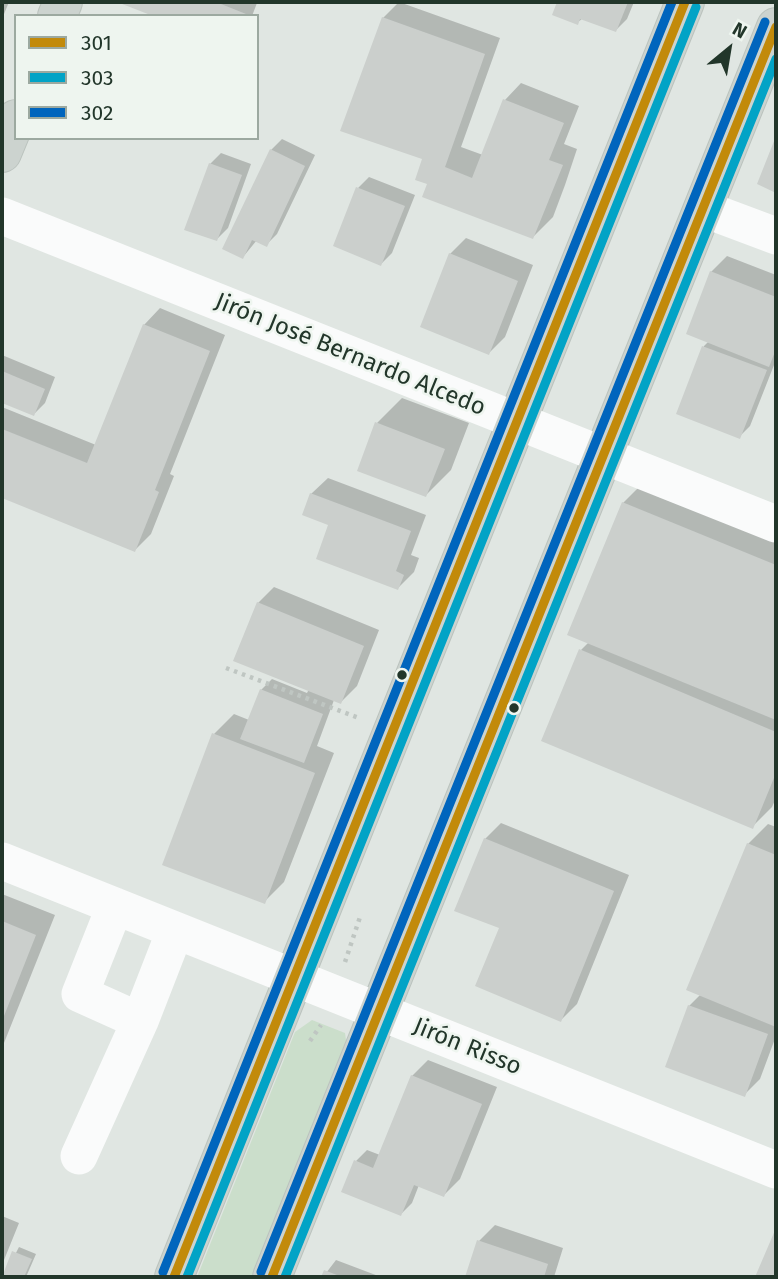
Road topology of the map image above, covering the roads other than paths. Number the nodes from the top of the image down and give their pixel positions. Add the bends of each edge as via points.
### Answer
1 (685, 2) edge
2 (776, 27) edge
3 (14, 124) edge
4 (2, 153) edge
5 (704, 209) junction
6 (2, 216) edge
7 (776, 236) edge
8 (517, 421) junction
9 (604, 456) junction
10 (776, 524) edge
11 (2, 861) edge
12 (115, 906) junction
13 (175, 931) junction
14 (295, 978) junction
15 (381, 1013) junction
16 (140, 1021) junction
17 (79, 1156) dead end
18 (776, 1170) edge
19 (174, 1277) edge
20 (272, 1277) edge

1 - 8 main road
2 - 5 main road
3 - 4 main road
5 - 7 street
5 - 9 main road
6 - 8 street, Jirón José Bernardo Alcedo
8 - 9 street, Jirón José Bernardo Alcedo
8 - 14 main road
9 - 10 street, Jirón José Bernardo Alcedo
9 - 15 main road
11 - 12 street, Jirón Risso
12 - 13 street, Jirón Risso
12 - 16 street via 80,994
13 - 14 street, Jirón Risso
13 - 16 street
14 - 15 street, Jirón Risso
14 - 19 main road
15 - 18 street, Jirón Risso
15 - 20 main road
16 - 17 street

